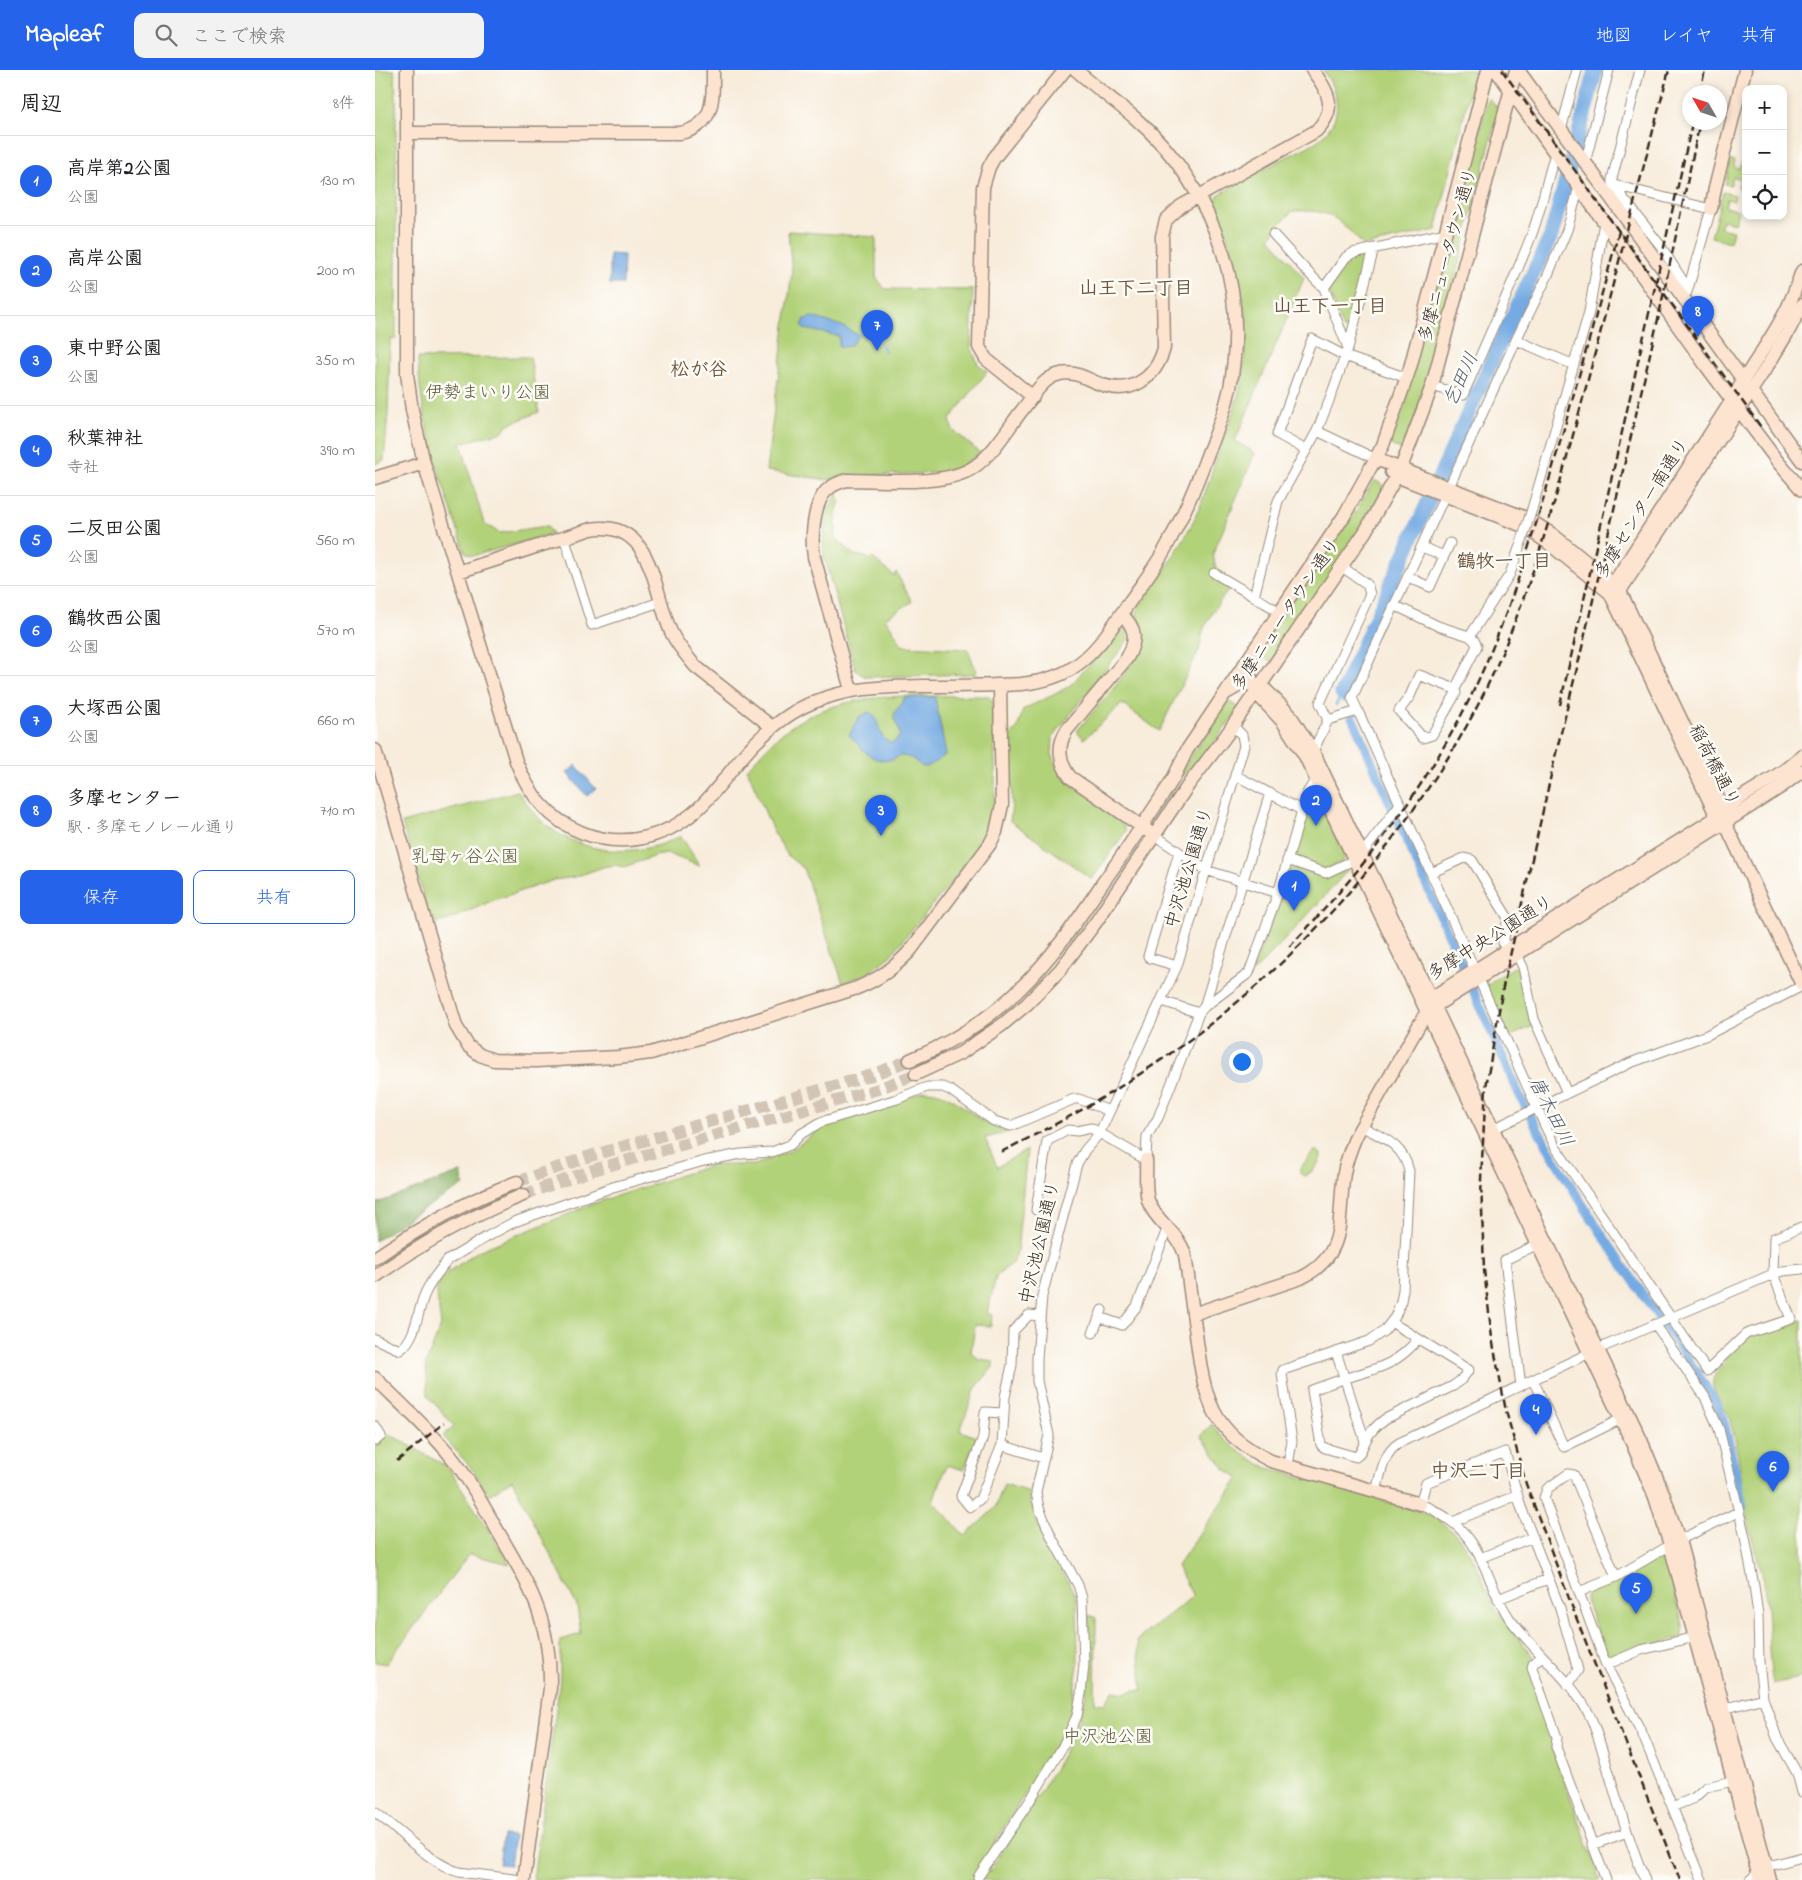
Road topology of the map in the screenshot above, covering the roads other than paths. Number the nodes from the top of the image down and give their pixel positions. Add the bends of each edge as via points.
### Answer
1 (407, 70) edge
2 (713, 70) edge
3 (1065, 70) edge
4 (1076, 70) edge
5 (1312, 70) edge
6 (1488, 70) edge
7 (1496, 70) edge
8 (1517, 70) edge
9 (1577, 70) edge
10 (1609, 70) edge
11 (1641, 70) edge
12 (1745, 70) edge
13 (1510, 91) junction
14 (1563, 133) junction
15 (407, 134) junction
16 (1557, 157) junction
17 (1582, 160) junction
18 (1577, 184) junction
19 (1600, 184) junction
20 (1614, 185) junction
21 (1200, 196) junction
22 (1711, 209) junction
23 (1604, 222) junction
24 (1446, 233) junction
25 (1273, 234) dead end
26 (1374, 248) junction
27 (1802, 271) edge
28 (1324, 288) junction
29 (1686, 295) junction
30 (1802, 305) edge
31 (1516, 340) junction
32 (1346, 352) junction
33 (1574, 365) junction
34 (1407, 378) junction
35 (1746, 385) junction
36 (1432, 386) junction
37 (1033, 397) junction
38 (1735, 404) junction
39 (1317, 431) junction
40 (1306, 450) junction
41 (1375, 459) junction
42 (1802, 461) edge
43 (424, 463) junction
44 (1399, 472) junction
45 (375, 478) edge
46 (1444, 490) junction
47 (1802, 490) edge
48 (564, 537) junction
49 (1450, 543) dead end
50 (1422, 547) junction
51 (1444, 556) junction
52 (1342, 567) junction
53 (458, 572) junction
54 (1214, 573) dead end
55 (1408, 577) junction
56 (1614, 589) junction
57 (1254, 597) junction
58 (660, 602) junction
59 (1394, 605) junction
60 (1280, 612) junction
61 (1121, 614) junction
62 (1469, 636) junction
63 (1249, 658) junction
64 (1000, 685) junction
65 (1256, 687) junction
66 (851, 690) junction
67 (1455, 690) junction
68 (1226, 693) junction
69 (1358, 711) junction
70 (1328, 720) junction
71 (1233, 726) junction
72 (772, 728) junction
73 (375, 750) edge
74 (1313, 751) junction
75 (1802, 755) edge
76 (1802, 771) edge
77 (1235, 775) junction
78 (1316, 779) junction
79 (1269, 793) junction
80 (1399, 806) junction
81 (1303, 811) junction
82 (1722, 817) junction
83 (1141, 827) junction
84 (1154, 835) junction
85 (1179, 852) junction
86 (1358, 857) junction
87 (1287, 860) junction
88 (1206, 870) junction
89 (1431, 873) junction
90 (1243, 882) junction
91 (1278, 893) junction
92 (1083, 914) junction
93 (1096, 922) junction
94 (1512, 953) junction
95 (1177, 966) junction
96 (1471, 979) junction
97 (1802, 986) edge
98 (1162, 1001) junction
99 (1431, 1005) junction
100 (1202, 1010) junction
101 (910, 1060) tunnel mouth
102 (916, 1074) tunnel mouth
103 (1567, 1093) junction
104 (1109, 1111) junction
105 (1532, 1111) junction
106 (1361, 1126) junction
107 (1493, 1129) junction
108 (1099, 1134) junction
109 (1147, 1160) junction
110 (517, 1182) tunnel mouth
111 (523, 1195) tunnel mouth
112 (1036, 1210) dead end
113 (1168, 1227) junction
114 (1802, 1227) edge
115 (1537, 1244) junction
116 (375, 1258) edge
117 (1802, 1269) edge
118 (1773, 1274) junction
119 (375, 1277) edge
120 (1193, 1314) junction
121 (1040, 1316) junction
122 (1669, 1318) junction
123 (1391, 1322) junction
124 (1656, 1323) junction
125 (1093, 1333) dead end
126 (375, 1339) edge
127 (1418, 1339) junction
128 (1593, 1351) junction
129 (1336, 1352) junction
130 (375, 1378) edge
131 (1344, 1379) junction
132 (1533, 1380) junction
133 (1521, 1386) junction
134 (1004, 1413) junction
135 (1621, 1419) junction
136 (375, 1426) edge
137 (375, 1441) edge
138 (1365, 1441) junction
139 (1002, 1445) junction
140 (1043, 1458) junction
141 (1288, 1466) junction
142 (1376, 1491) junction
143 (1517, 1495) junction
144 (1420, 1504) junction
145 (1738, 1512) junction
146 (1453, 1522) junction
147 (1533, 1538) junction
148 (1675, 1543) junction
149 (1480, 1558) junction
150 (1616, 1577) junction
151 (1548, 1580) junction
152 (1579, 1592) junction
153 (1497, 1599) junction
154 (1699, 1636) junction
155 (1542, 1656) junction
156 (1606, 1665) junction
157 (1568, 1685) junction
158 (1763, 1698) junction
159 (1724, 1709) junction
160 (1733, 1781) junction
161 (1802, 1792) edge
162 (1672, 1807) junction
163 (375, 1812) edge
164 (1627, 1832) junction
165 (1592, 1845) junction
166 (1802, 1857) edge
167 (1758, 1875) edge
168 (978, 1877) dead end
169 (522, 1880) edge
170 (1606, 1880) edge
171 (1645, 1880) edge
172 (1702, 1880) edge
173 (1770, 1880) edge

1 - 15 street
2 - 15 street via 711,108 706,118 689,131
3 - 37 street via 994,158 982,194 979,347 986,359
4 - 21 street via 1149,131 1176,161
5 - 21 street via 1328,95 1329,109 1322,126
6 - 24 street, 多摩ニュータウン通り
7 - 13 street
8 - 13 street, 多摩ニュータウン通り
8 - 14 street
9 - 14 street
10 - 17 street
11 - 20 street via 1612,174
12 - 22 street
13 - 16 street
13 - 36 street, 多摩ニュータウン通り
14 - 17 street
15 - 43 street via 407,374
16 - 18 street
16 - 36 street via 1506,299 1463,395
17 - 19 street
18 - 23 street
18 - 31 street via 1567,230
19 - 20 street
19 - 29 street
20 - 22 street
20 - 29 street via 1660,245
21 - 37 street via 1172,213 1164,227 1165,338 1162,357 1154,371 1133,386 1116,388 1079,374 1064,373 1048,380
21 - 61 street via 1224,256 1232,290 1235,337 1229,390 1215,435 1178,524 1162,554
22 - 29 street
23 - 33 street via 1589,312
23 - 38 street
24 - 26 street
24 - 34 street, 多摩ニュータウン通り
25 - 28 street
26 - 28 street via 1349,254
26 - 32 street
27 - 35 street, 多摩センター南通り via 1783,316
28 - 32 street
29 - 35 street
30 - 35 street, 多摩センター南通り via 1788,332
31 - 33 street
31 - 46 street
32 - 34 street
32 - 39 street
32 - 40 street via 1312,339 1277,434
33 - 62 street, bridge via 1510,574
34 - 41 street, 多摩ニュータウン通り
35 - 38 street, 多摩センター南通り
35 - 42 street
36 - 44 street, 多摩ニュータウン通り
37 - 66 street via 986,456 963,474 937,480 847,480 836,483 820,500 813,557
38 - 47 street
38 - 56 street, 多摩センター南通り
39 - 40 street
39 - 41 street
40 - 57 street via 1278,501
41 - 44 street, 稲荷橋通り
41 - 60 street, 多摩ニュータウン通り via 1344,516
43 - 45 street
43 - 53 street
44 - 46 street, 稲荷橋通り
44 - 52 street, 多摩ニュータウン通り
46 - 50 street
46 - 56 street, 稲荷橋通り via 1513,521
48 - 53 street
48 - 58 street via 599,528 614,529 629,536 645,554
48 - 58 street via 592,625
49 - 51 street
50 - 51 street
50 - 55 street
51 - 55 street via 1430,587
52 - 65 street, 多摩ニュータウン通り
52 - 70 street via 1367,584 1370,594 1320,703
53 - 72 street via 521,774 541,806 575,830 616,841 641,839 665,832 695,812
54 - 57 street
55 - 59 street
56 - 82 street, 稲荷橋通り
57 - 60 street
58 - 72 street via 685,655
59 - 62 street via 1438,626
59 - 69 street via 1352,698
60 - 63 street, 多摩ニュータウン通り
61 - 64 street via 1102,641 1074,667 1040,682
61 - 83 street via 1133,629 1131,651 1067,730 1061,741 1060,756 1070,776
62 - 67 street via 1477,646
63 - 65 street via 1249,672
63 - 68 street, 多摩ニュータウン通り
64 - 66 street
64 - 73 street via 1002,805 996,832 985,852 896,966 857,988 651,1053 626,1056 501,1061 484,1057 468,1046 457,1026
65 - 68 street via 1238,685
65 - 71 street, 多摩ニュータウン通り
65 - 74 street via 1290,715
65 - 78 street via 1289,731
66 - 72 street via 813,702
67 - 67 street via 1432,736 1423,738 1399,711 1419,675
68 - 83 street, 多摩ニュータウン通り
69 - 70 street
69 - 80 street
70 - 74 street
71 - 77 street, 中沢池公園通り via 1244,740
71 - 84 street, 多摩ニュータウン通り
74 - 86 street
75 - 82 street, 多摩中央公園通り
76 - 82 street, 多摩中央公園通り via 1781,787
77 - 79 street
77 - 88 street, 中沢池公園通り
78 - 81 street via 1307,793
78 - 86 street
79 - 81 street
79 - 90 street
80 - 86 street
80 - 89 street
81 - 87 street
82 - 94 street, 多摩中央公園通り
82 - 97 street, 稲荷橋通り
83 - 84 street
83 - 92 street, 多摩ニュータウン通り
84 - 85 street
84 - 93 street, 多摩ニュータウン通り
85 - 88 street
85 - 95 street via 1148,956
86 - 87 street via 1326,873
86 - 99 street
87 - 91 street
88 - 90 street
88 - 95 street, 中沢池公園通り
89 - 94 street via 1464,858 1472,860 1508,918 1503,943
89 - 96 street
90 - 91 street
90 - 100 street
91 - 100 street via 1249,973
92 - 93 street via 1083,920 1089,924
92 - 101 street, 多摩ニュータウン通り via 1045,964 1018,992 953,1040
93 - 102 street, 多摩ニュータウン通り via 1060,970 1027,1004 961,1052
94 - 96 street, 多摩中央公園通り
94 - 103 street via 1523,966 1534,1020
95 - 98 street, 中沢池公園通り
96 - 99 street, 多摩中央公園通り
96 - 105 street
97 - 103 street via 1707,1035 1629,1063
98 - 100 street
98 - 104 street, 中沢池公園通り
99 - 106 street
99 - 107 street
99 - 115 street
100 - 109 street via 1158,1118 1147,1136
103 - 105 street
104 - 108 street, 中沢池公園通り
104 - 126 street via 1073,1099 1011,1126 995,1121 943,1087 927,1087 821,1122 781,1149 679,1167 508,1225 444,1264 426,1292 408,1344 401,1350
105 - 107 street
105 - 122 street
106 - 120 street via 1346,1162 1337,1240 1325,1262 1301,1278
106 - 123 street via 1396,1146 1407,1160 1409,1171 1403,1290
107 - 128 street
108 - 109 street
108 - 112 street via 1091,1128 1068,1130 1047,1140
108 - 121 street, 中沢池公園通り via 1077,1164
109 - 113 street via 1149,1204
110 - 116 street via 448,1213
111 - 119 street via 457,1224
113 - 120 street via 1183,1246
113 - 125 street via 1137,1306 1122,1325 1101,1313
114 - 118 street via 1774,1238
115 - 128 street
115 - 133 street via 1505,1260
117 - 118 street
118 - 122 street
118 - 122 street via 1791,1319 1745,1334 1707,1371
120 - 141 street via 1202,1380 1219,1420 1241,1444 1271,1461
121 - 134 street via 1029,1315 1013,1331 1012,1365
121 - 140 street, 中沢池公園通り via 1037,1381 1049,1435
122 - 124 street
123 - 127 street
123 - 129 street via 1369,1341
124 - 128 street
124 - 145 street via 1712,1412
127 - 131 street via 1397,1360
127 - 138 street via 1469,1370 1453,1386 1385,1419
128 - 132 street
128 - 135 street
128 - 148 street via 1649,1458
129 - 131 street
129 - 141 street via 1283,1370 1292,1441
130 - 169 street via 445,1449 463,1472 529,1587 542,1617 550,1658 550,1688
131 - 138 street
131 - 138 street via 1312,1390 1321,1445 1356,1457
132 - 133 street
132 - 135 street via 1564,1447
133 - 142 street via 1394,1447 1385,1459
134 - 139 street
134 - 139 street via 985,1412 983,1438 961,1496 970,1507 980,1499
135 - 148 street
136 - 137 street via 381,1436
139 - 140 street
140 - 168 street, 中沢池公園通り via 1037,1500 1082,1598 1084,1665 1081,1694 1077,1716 1063,1746
141 - 142 street
142 - 144 street
143 - 144 street via 1505,1452 1426,1483
143 - 146 street
143 - 147 street
144 - 146 street
145 - 148 street
145 - 158 street via 1756,1602
146 - 149 street via 1472,1542
147 - 149 street
147 - 151 street
148 - 150 street
148 - 154 street
149 - 153 street
150 - 152 street
150 - 152 street via 1574,1475 1568,1474 1547,1489 1544,1498
151 - 153 street
151 - 157 street via 1560,1608 1578,1670
152 - 156 street
153 - 155 street
154 - 156 street via 1641,1650
154 - 159 street
154 - 160 street
155 - 157 street
155 - 165 street via 1532,1668 1557,1737 1556,1747
156 - 162 street via 1642,1733
157 - 164 street via 1587,1710 1596,1731
158 - 159 street
158 - 161 street via 1777,1738 1797,1773
159 - 167 street
160 - 162 street via 1706,1787 1694,1798
160 - 167 street
162 - 172 street
163 - 169 street via 449,1869
164 - 165 street
164 - 171 street
165 - 170 street
166 - 167 street
167 - 173 street

